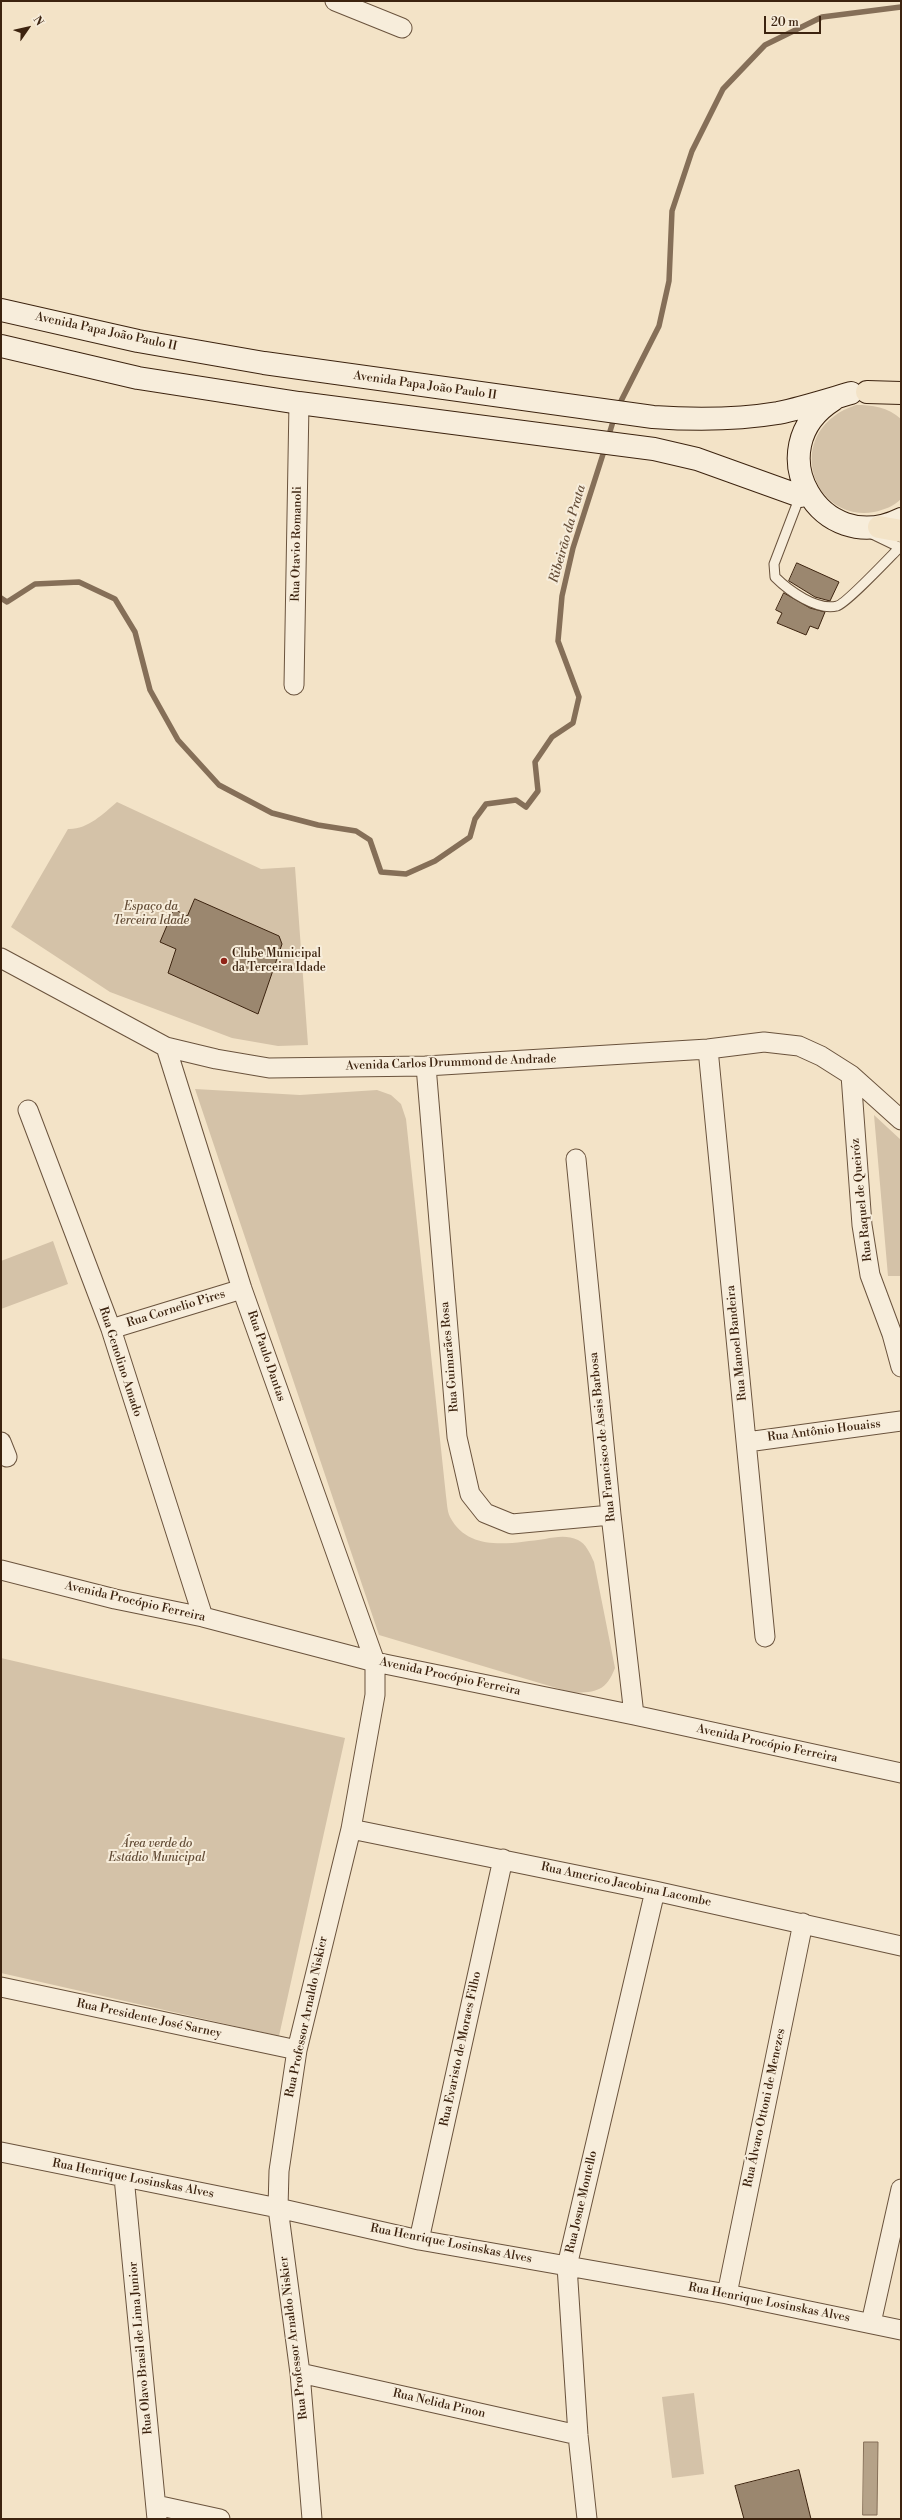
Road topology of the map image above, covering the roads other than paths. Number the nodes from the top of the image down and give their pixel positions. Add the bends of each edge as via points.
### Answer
1 (336, 1) edge
2 (402, 28) dead end
3 (1, 310) edge
4 (1, 346) edge
5 (859, 393) junction
6 (901, 393) edge
7 (901, 402) edge
8 (299, 403) junction
9 (803, 494) junction
10 (901, 519) edge
11 (869, 527) junction
12 (901, 542) edge
13 (294, 685) dead end
14 (1, 958) edge
15 (166, 1047) junction
16 (708, 1049) junction
17 (426, 1066) junction
18 (851, 1075) junction
19 (28, 1110) dead end
20 (901, 1120) edge
21 (576, 1159) dead end
22 (242, 1290) junction
23 (111, 1329) junction
24 (901, 1367) edge
25 (901, 1421) edge
26 (747, 1442) junction
27 (611, 1515) junction
28 (1, 1570) edge
29 (203, 1617) junction
30 (765, 1637) dead end
31 (375, 1662) junction
32 (634, 1715) junction
33 (901, 1773) edge
34 (351, 1828) junction
35 (503, 1859) junction
36 (656, 1891) junction
37 (803, 1923) junction
38 (901, 1946) edge
39 (1, 1987) edge
40 (297, 2050) junction
41 (1, 2152) edge
42 (124, 2177) junction
43 (901, 2189) edge
44 (278, 2208) junction
45 (419, 2240) junction
46 (567, 2266) junction
47 (727, 2294) junction
48 (871, 2323) junction
49 (901, 2330) edge
50 (300, 2372) junction
51 (578, 2435) junction
52 (156, 2512) edge
53 (220, 2519) edge
54 (312, 2519) edge
55 (587, 2519) edge

1 - 2 street
3 - 5 street, Avenida Papa João Paulo II via 138,341 264,363 653,417 700,420 778,413
4 - 8 street via 138,378
5 - 6 highway
5 - 7 street via 886,395
5 - 9 street via 832,401 816,414 804,431 798,451
8 - 9 street via 654,449 697,459
8 - 13 street, Rua Otavio Romanoli
9 - 11 street via 838,522
9 - 12 lane via 774,564 775,578 815,604 824,607 839,606
10 - 11 street
11 - 12 highway
14 - 15 street, Avenida Carlos Drummond de Andrade
15 - 17 street, Avenida Carlos Drummond de Andrade via 269,1068
15 - 22 street, Rua Paulo Dantas
16 - 17 street, Avenida Carlos Drummond de Andrade
16 - 18 street, Avenida Carlos Drummond de Andrade via 764,1042 799,1046
16 - 26 street, Rua Manoel Bandeira
17 - 27 street, Rua Guimarães Rosa via 457,1437 470,1494 485,1513 512,1524
18 - 20 street, Avenida Carlos Drummond de Andrade
18 - 24 street, Rua Raquel de Queiróz via 862,1225 870,1275 892,1334
19 - 23 street, Rua Genolino Amado
21 - 27 street, Rua Francisco de Assis Barbosa
22 - 23 street, Rua Cornelio Pires
22 - 31 street, Rua Paulo Dantas
23 - 29 street, Rua Genolino Amado
25 - 26 street, Rua Antônio Houaiss
26 - 30 street, Rua Manoel Bandeira
27 - 32 street, Rua Francisco de Assis Barbosa
28 - 29 street, Avenida Procópio Ferreira via 115,1599
29 - 31 street, Avenida Procópio Ferreira
31 - 32 street, Avenida Procópio Ferreira
31 - 34 street, Rua Professor Arnaldo Niskier via 375,1695
32 - 33 street, Avenida Procópio Ferreira
34 - 35 street, Rua Americo Jacobina Lacombe
34 - 40 street, Rua Professor Arnaldo Niskier
35 - 36 street, Rua Americo Jacobina Lacombe
35 - 45 street, Rua Evaristo de Moraes Filho
36 - 37 street, Rua Americo Jacobina Lacombe
36 - 46 street, Rua Josue Montello
37 - 38 street, Rua Americo Jacobina Lacombe
37 - 47 street, Rua Álvaro Ottoni de Menezes
39 - 40 street, Rua Presidente José Sarney
40 - 44 street, Rua Professor Arnaldo Niskier via 283,2132
41 - 42 street, Rua Henrique Losinskas Alves
42 - 44 street, Rua Henrique Losinskas Alves
42 - 52 street, Rua Olavo Brasil de Lima Junior
43 - 48 street
44 - 45 street, Rua Henrique Losinskas Alves
44 - 50 street, Rua Professor Arnaldo Niskier
45 - 46 street, Rua Henrique Losinskas Alves
46 - 47 street, Rua Henrique Losinskas Alves
46 - 51 street, Rua Josue Montello
47 - 48 street, Rua Henrique Losinskas Alves
48 - 49 street, Rua Henrique Losinskas Alves
50 - 51 street, Rua Nelida Pinon
50 - 54 street, Rua Professor Arnaldo Niskier
51 - 55 street, Rua Josue Montello
52 - 53 street

